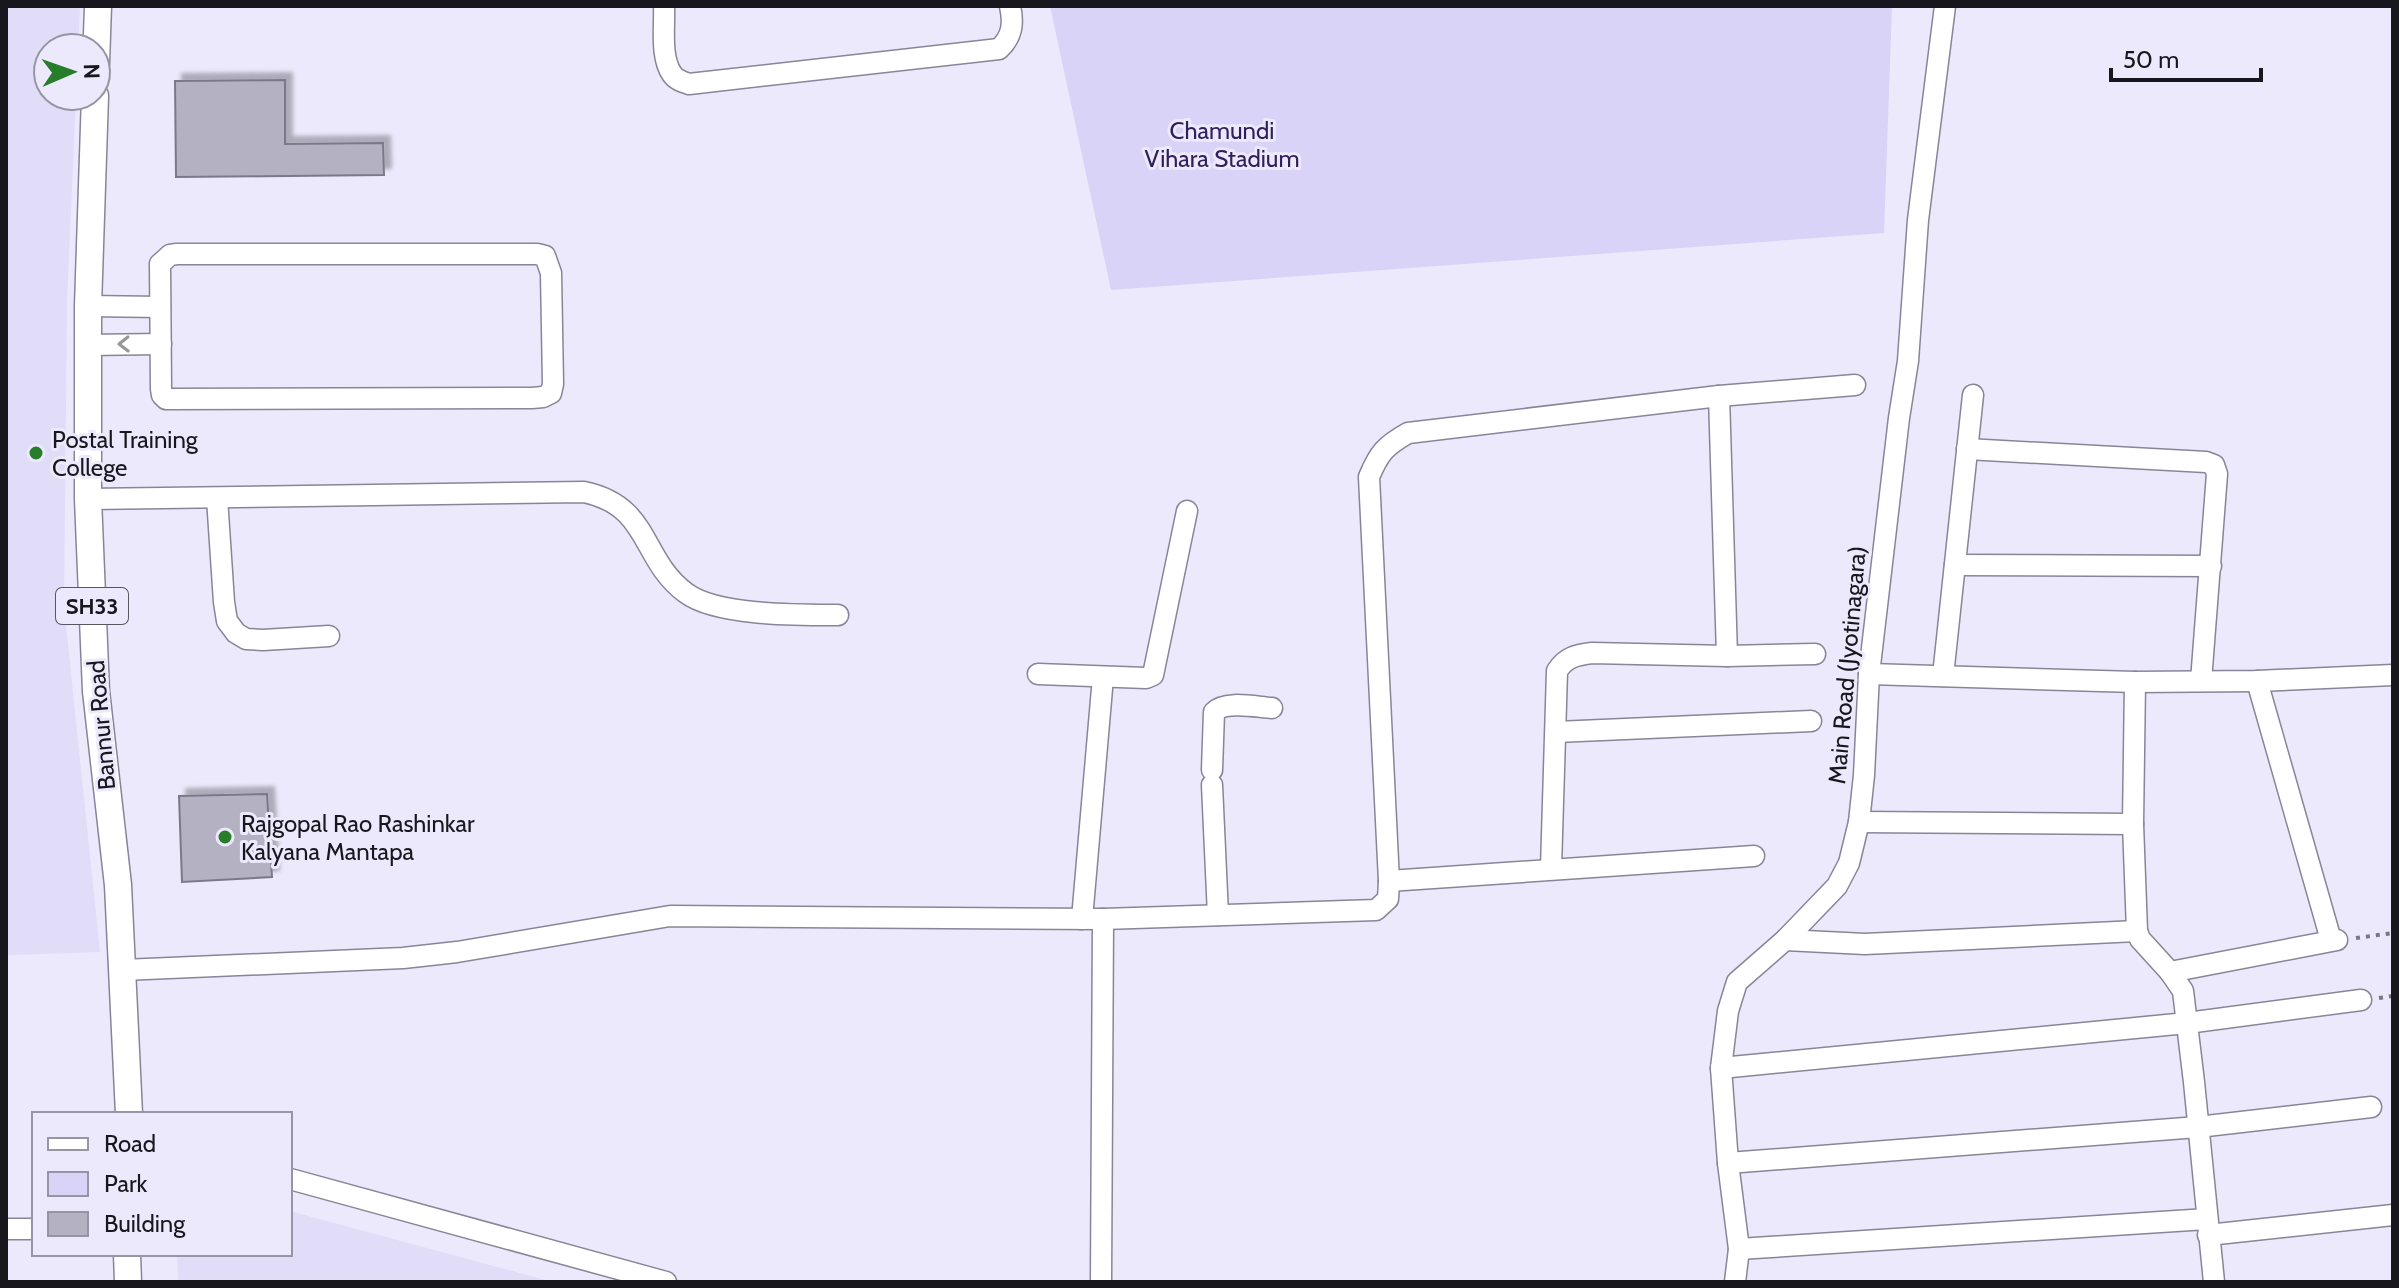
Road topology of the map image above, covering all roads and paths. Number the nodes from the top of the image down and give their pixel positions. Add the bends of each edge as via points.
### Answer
1 (98, 6) edge
2 (664, 6) edge
3 (1010, 6) edge
4 (1945, 6) edge
5 (97, 32) edge
6 (94, 112) edge
7 (88, 306) junction
8 (160, 307) junction
9 (161, 344) junction
10 (88, 345) junction
11 (1855, 385) dead end
12 (1973, 395) dead end
13 (1719, 396) junction
14 (1967, 449) junction
15 (217, 498) junction
16 (88, 499) junction
17 (1187, 511) dead end
18 (1955, 565) junction
19 (2211, 566) junction
20 (838, 615) dead end
21 (329, 636) dead end
22 (1815, 654) dead end
23 (1727, 656) junction
24 (1038, 674) dead end
25 (1869, 674) junction
26 (2393, 675) edge
27 (1943, 676) junction
28 (1103, 677) junction
29 (2201, 681) junction
30 (2257, 681) junction
31 (2135, 682) junction
32 (1272, 708) dead end
33 (1811, 721) dead end
34 (1556, 732) junction
35 (1859, 822) junction
36 (2133, 824) junction
37 (1754, 856) dead end
38 (1551, 868) junction
39 (1389, 881) junction
40 (1218, 915) junction
41 (1092, 919) junction
42 (2137, 931) junction
43 (2393, 933) edge
44 (1785, 940) junction
45 (2334, 940) junction
46 (123, 970) junction
47 (2170, 972) junction
48 (2361, 1000) dead end
49 (2187, 1023) junction
50 (1721, 1068) junction
51 (2371, 1107) dead end
52 (129, 1112) edge
53 (2198, 1127) junction
54 (1728, 1163) junction
55 (292, 1180) edge
56 (2393, 1215) edge
57 (2208, 1227) junction
58 (6, 1229) edge
59 (32, 1229) edge
60 (1739, 1249) junction
61 (127, 1256) edge
62 (128, 1282) edge
63 (666, 1282) edge
64 (1101, 1282) edge
65 (1735, 1282) edge
66 (2214, 1282) edge

1 - 5 main road
2 - 3 street via 669,69 689,84 999,49 1012,28
4 - 25 street, Main Road (Jyotinagara)
6 - 7 main road, Bannur Road / SH33
7 - 8 street
7 - 10 main road, Bannur Road / SH33
8 - 9 street
8 - 9 street via 160,264 170,255 537,254 545,256 551,273 553,384 551,393 532,398 166,399 161,389
9 -> 10 street
10 - 16 main road, Bannur Road / SH33
11 - 13 street
12 - 14 street
13 - 23 street
13 - 39 street via 1408,433 1377,456 1369,477
14 - 18 street
14 - 19 street via 2214,465
15 - 16 street
15 - 20 street via 584,492 605,496 626,510 667,576 687,594 708,604 776,615
15 - 21 street via 224,602 227,621 236,633 263,640
16 - 46 main road, Bannur Road / SH33 via 96,691
17 - 28 street via 1155,672 1150,678
18 - 19 street
18 - 27 street
19 - 29 street
22 - 23 street
23 - 34 street via 1573,656 1557,671
24 - 28 street
25 - 27 street
25 - 35 street, Main Road (Jyotinagara)
26 - 30 street
27 - 31 street
28 - 41 street
29 - 30 street
29 - 31 street
30 - 45 street
31 - 36 street
32 - 40 street via 1225,706 1214,712
33 - 34 street
34 - 38 street
35 - 36 street
35 - 44 street, Main Road (Jyotinagara) via 1844,875
36 - 42 street
37 - 38 street
38 - 39 street
39 - 40 street via 1388,899 1376,910
40 - 41 street
41 - 46 street via 670,916 403,958
41 - 64 street
42 - 44 street via 1865,944
42 - 47 street
43 - 45 path
44 - 50 street, Main Road (Jyotinagara) via 1737,982
45 - 47 street
46 - 52 main road, Bannur Road / SH33
47 - 49 street via 2183,991
48 - 49 street
49 - 50 street
49 - 53 street
50 - 54 street, Main Road (Jyotinagara)
51 - 53 street
53 - 54 street
53 - 57 street
54 - 60 street, Main Road (Jyotinagara)
55 - 63 street
56 - 57 street
57 - 60 street
57 - 66 street
58 - 59 street
60 - 65 street, Main Road (Jyotinagara)
61 - 62 main road

